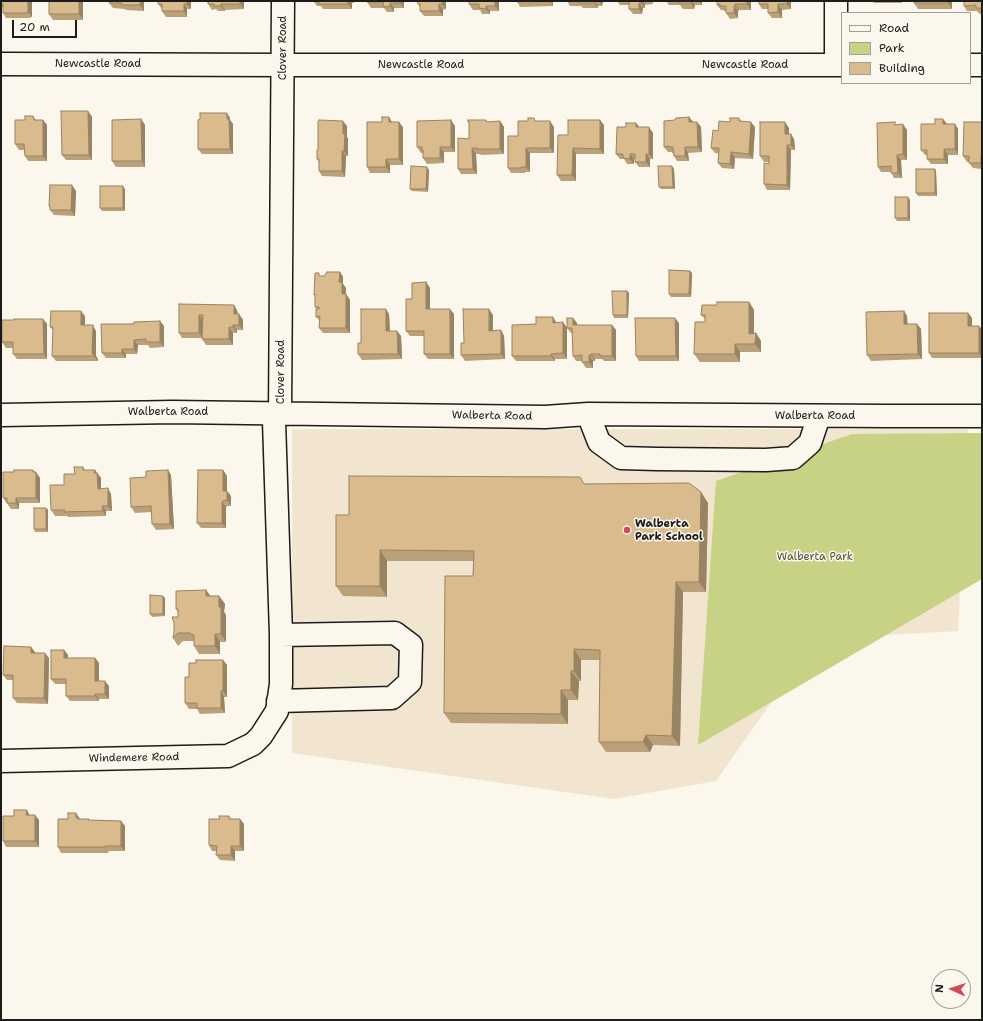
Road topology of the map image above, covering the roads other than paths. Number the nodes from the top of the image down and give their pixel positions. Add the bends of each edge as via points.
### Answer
1 (283, 1) edge
2 (836, 1) edge
3 (1, 64) edge
4 (839, 65) edge
5 (971, 65) edge
6 (982, 65) edge
7 (283, 66) junction
8 (280, 412) junction
9 (588, 414) junction
10 (1, 415) edge
11 (819, 416) junction
12 (982, 416) edge
13 (281, 635) junction
14 (278, 701) junction
15 (261, 736) joint
16 (1, 761) edge

1 - 7 street, Clover Road
2 - 4 street
3 - 7 street, Newcastle Road
4 - 7 street, Newcastle Road
5 - 6 street
7 - 8 street, Clover Road
8 - 9 street, Walberta Road via 545,417
8 - 10 street, Walberta Road
8 - 13 street, Clover Road via 274,421
9 - 11 street, Walberta Road
9 - 11 street via 599,442 622,458 766,460 793,458 810,443
11 - 12 street, Walberta Road
13 - 14 street, Clover Road via 281,684
13 - 14 street via 395,634 411,645 410,682 392,698
14 - 15 street, Clover Road via 277,710
15 - 16 street, Windemere Road via 253,744 228,756

